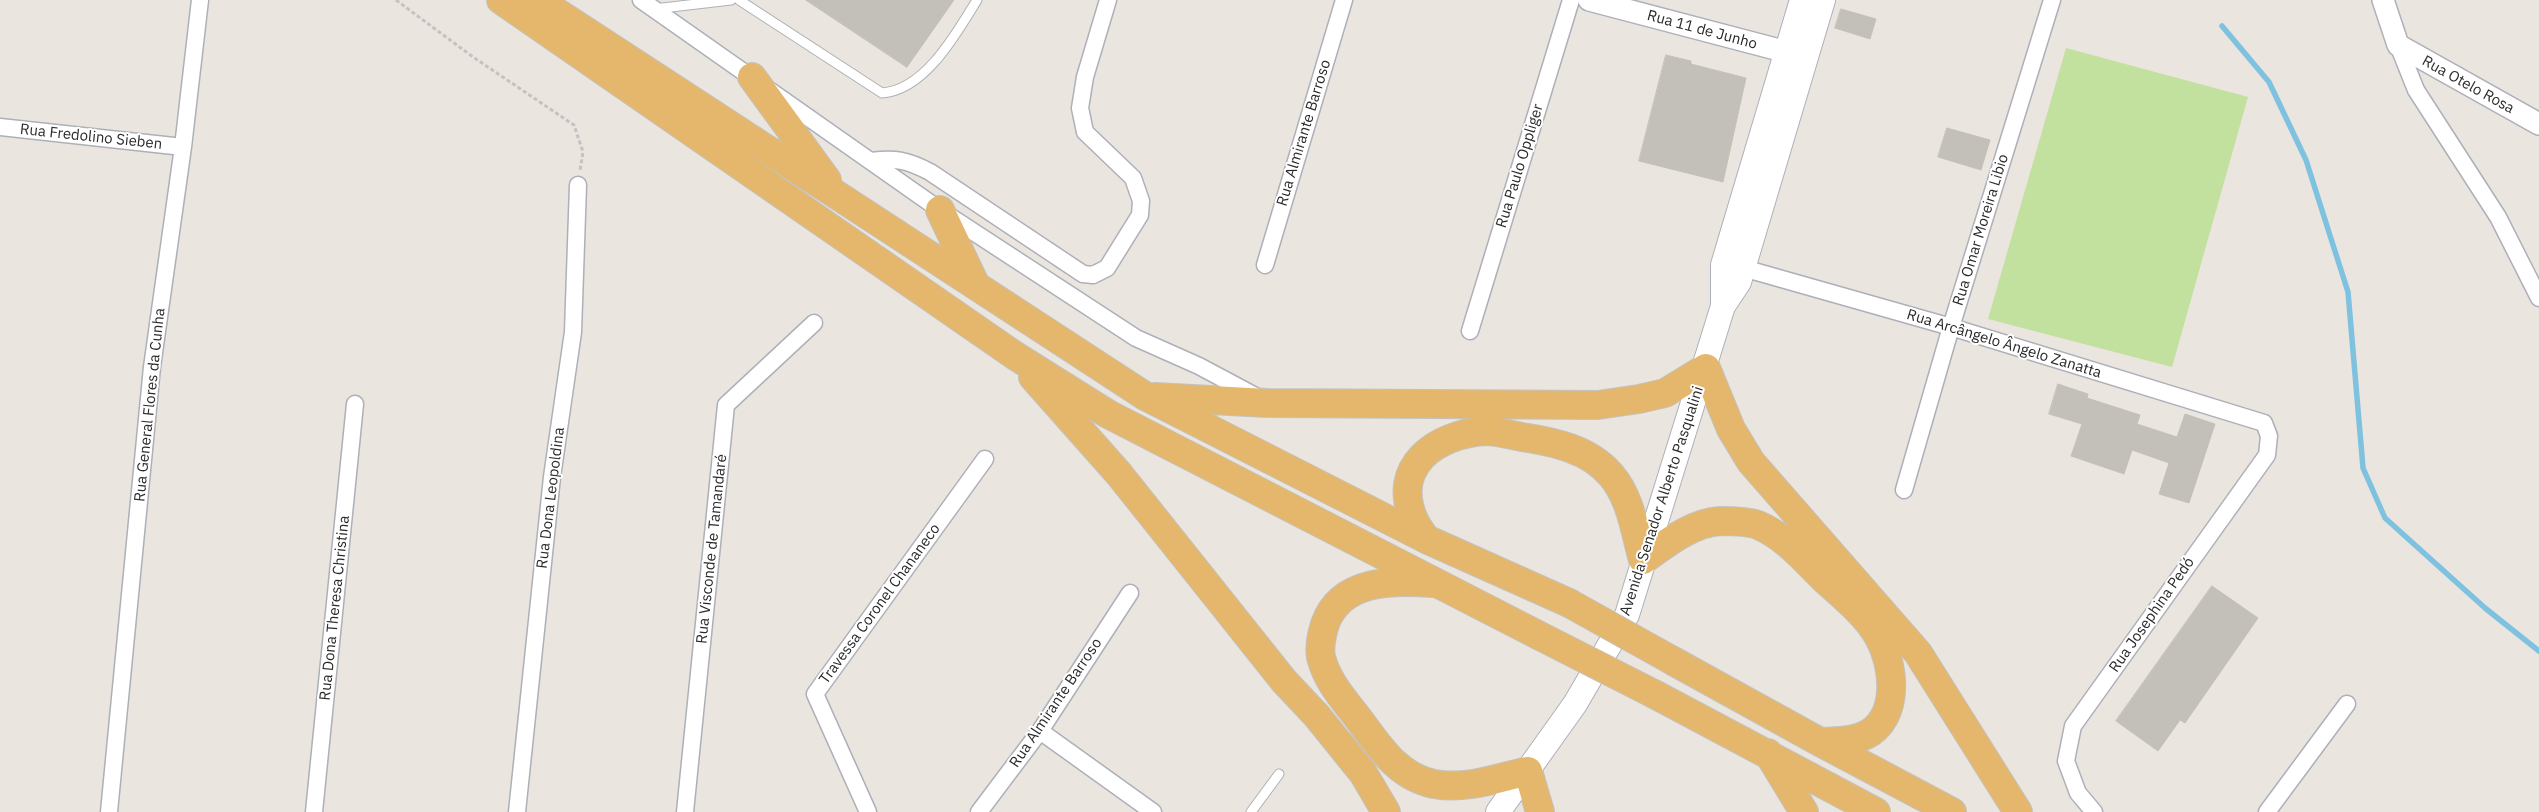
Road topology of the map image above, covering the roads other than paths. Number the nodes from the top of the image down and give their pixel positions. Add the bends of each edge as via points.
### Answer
1 (200, 0) edge
2 (501, 0) edge
3 (538, 0) edge
4 (731, 0) edge
5 (738, 0) edge
6 (978, 0) edge
7 (1108, 0) edge
8 (1344, 0) edge
9 (1571, 0) edge
10 (1589, 0) edge
11 (1802, 0) edge
12 (1823, 0) edge
13 (2052, 0) edge
14 (2383, 0) edge
15 (647, 4) edge
16 (2398, 45) junction
17 (1787, 52) junction
18 (752, 77) junction
19 (2539, 124) edge
20 (0, 126) edge
21 (183, 147) junction
22 (871, 162) junction
23 (578, 185) road end
24 (837, 193) junction
25 (940, 210) junction
26 (1265, 265) dead end
27 (1743, 268) junction
28 (975, 284) junction
29 (2539, 298) edge
30 (1724, 306) junction
31 (814, 323) dead end
32 (1952, 327) junction
33 (1470, 331) dead end
34 (1014, 355) junction
35 (1706, 368) junction
36 (1146, 396) junction
37 (1267, 403) junction
38 (355, 404) dead end
39 (2264, 423) joint
40 (985, 459) dead end
41 (1904, 490) dead end
42 (1426, 540) junction
43 (1643, 560) junction
44 (1441, 584) junction
45 (1130, 593) dead end
46 (2347, 704) dead end
47 (1040, 731) junction
48 (1820, 742) junction
49 (1767, 752) junction
50 (1528, 771) junction
51 (1279, 774) dead end
52 (109, 812) edge
53 (314, 812) edge
54 (517, 812) edge
55 (685, 812) edge
56 (868, 812) edge
57 (979, 812) edge
58 (1153, 812) edge
59 (1251, 812) edge
60 (1386, 812) edge
61 (1498, 812) edge
62 (1540, 812) edge
63 (1804, 812) edge
64 (1876, 812) edge
65 (1952, 812) edge
66 (2018, 812) edge
67 (2094, 812) edge
68 (2267, 812) edge

1 - 21 street, Rua General Flores da Cunha
2 - 34 highway
3 - 24 highway
4 - 15 lane
5 - 6 lane via 882,93 896,92 912,83 947,47
7 - 22 street via 1085,77 1080,108 1085,132 1133,178 1141,201 1140,215 1107,268 1093,275 1083,274 930,172 908,161
8 - 26 street, Rua Almirante Barroso
9 - 33 street, Rua Paulo Oppliger
10 - 17 street, Rua 11 de Junho
11 - 17 main road, Avenida Senador Alberto Pasqualini
12 - 27 main road, Avenida Senador Alberto Pasqualini
13 - 32 street, Rua Omar Moreira Libio
14 - 16 street
15 - 18 street
16 - 19 street, Rua Otelo Rosa
16 - 29 street via 2416,90 2498,217
17 - 30 main road, Avenida Senador Alberto Pasqualini via 1723,265
18 - 22 street
18 - 24 highway
20 - 21 street, Rua Fredolino Sieben
21 - 52 street, Rua General Flores da Cunha via 152,367
22 - 25 street
23 - 54 street, Rua Dona Leopoldina via 573,332 552,477
24 - 28 highway
25 - 28 highway
25 - 37 street via 1136,338 1199,366
27 - 30 main road, Avenida Senador Alberto Pasqualini via 1739,282
27 - 32 street, Rua Arcângelo Ângelo Zanatta
28 - 36 highway
30 - 35 main road, Avenida Senador Alberto Pasqualini
31 - 55 street, Rua Visconde de Tamandaré via 726,405
32 - 39 street, Rua Arcângelo Ângelo Zanatta
32 - 41 street, Rua Omar Moreira Libio
34 - 44 highway via 1108,414
34 - 60 highway via 1119,474 1284,681 1363,773
35 - 37 highway via 1665,393 1598,405
35 - 43 main road, Avenida Senador Alberto Pasqualini
35 - 66 highway via 1731,429 1751,462 1918,653
36 - 37 highway
36 - 42 highway
38 - 53 street, Rua Dona Theresa Christina
39 - 67 street, Rua Josephina Pedó via 2269,436 2267,455 2073,726 2066,761 2078,793
40 - 56 street, Travessa Coronel Chananeco via 816,694
42 - 43 highway via 1414,519 1410,502 1413,470 1424,454 1439,442 1486,431 1548,440 1594,460 1612,475 1625,498
42 - 48 highway, bridge via 1569,603
43 - 48 highway via 1678,536 1701,526 1719,521 1756,524 1783,538 1874,628 1886,653 1891,692 1889,708 1870,732 1854,740
43 - 50 main road, Avenida Senador Alberto Pasqualini via 1627,615 1575,704
44 - 49 highway, bridge
44 - 50 highway via 1379,583 1354,590 1328,616 1322,631 1321,656 1329,678 1388,760 1408,774 1434,784 1473,785
45 - 47 street, Rua Almirante Barroso
46 - 68 street
47 - 57 street, Rua Almirante Barroso
47 - 58 street
48 - 65 highway
49 - 63 highway
49 - 64 highway
50 - 61 main road, Avenida Senador Alberto Pasqualini
50 - 62 highway
51 - 59 lane

